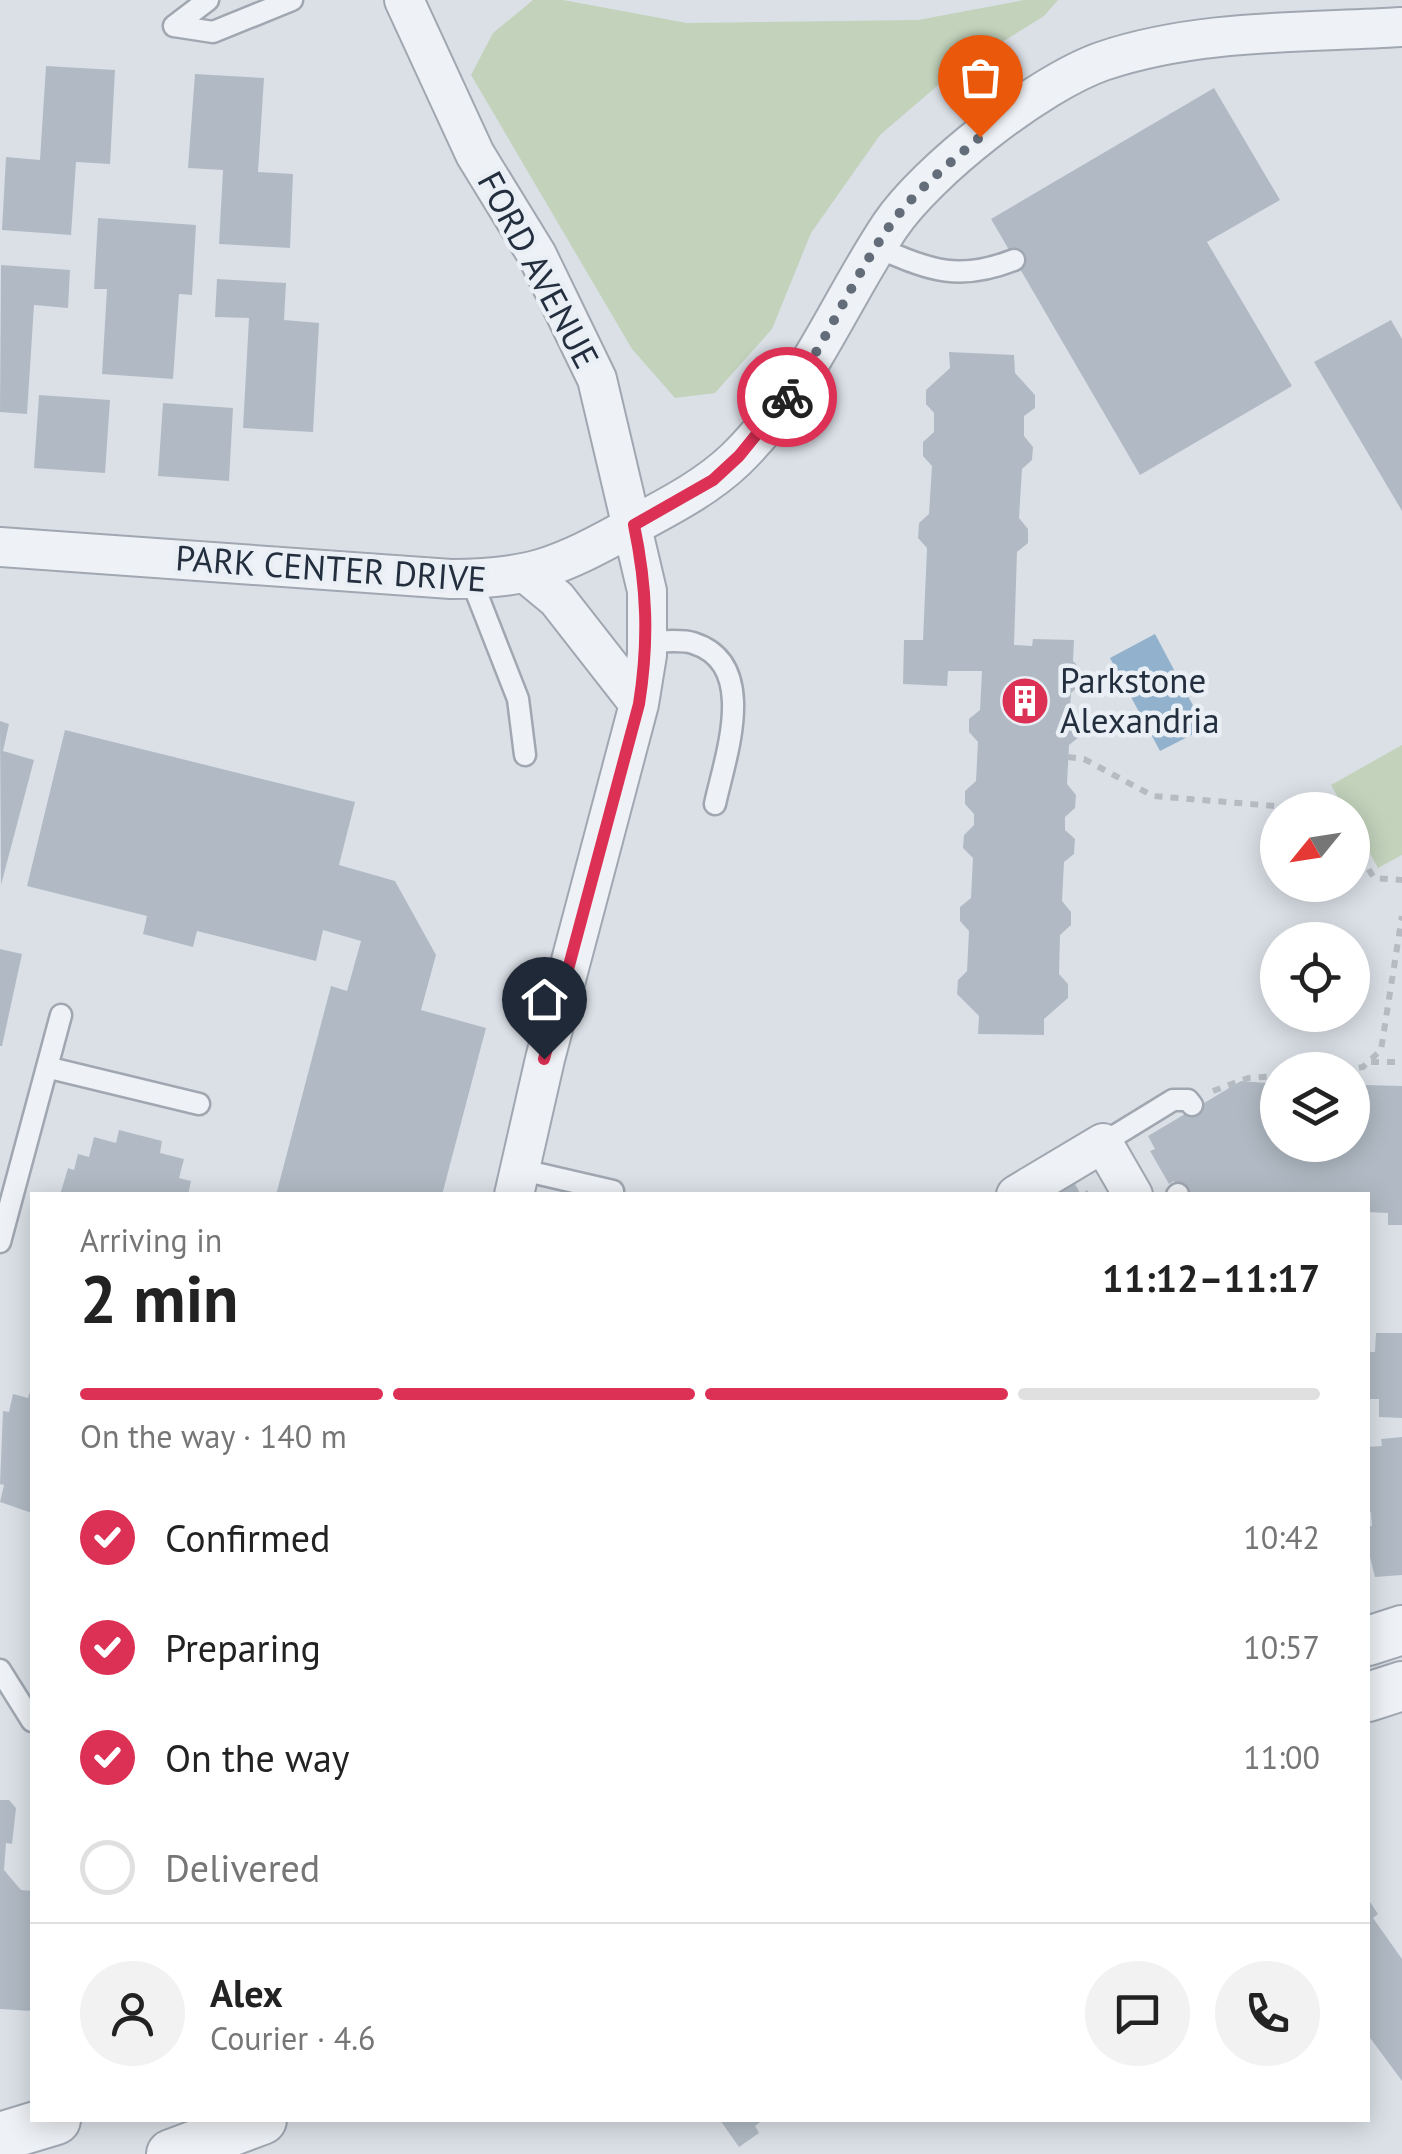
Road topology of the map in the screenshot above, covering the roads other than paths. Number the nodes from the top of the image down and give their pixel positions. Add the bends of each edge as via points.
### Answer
1 (208, 0) edge
2 (292, 0) edge
3 (404, 0) edge
4 (1402, 27) edge
5 (878, 248) junction
6 (1014, 260) dead end
7 (634, 525) junction
8 (0, 548) edge
9 (528, 575) junction
10 (472, 579) junction
11 (646, 642) junction
12 (639, 704) junction
13 (524, 755) dead end
14 (715, 804) dead end
15 (61, 1015) dead end
16 (50, 1068) junction
17 (1190, 1102) road end
18 (200, 1104) dead end
19 (1102, 1142) junction
20 (516, 1182) edge
21 (614, 1191) dead end
22 (1021, 1192) edge
23 (1131, 1192) edge
24 (0, 1242) edge
25 (1402, 1630) edge
26 (1370, 1640) edge
27 (0, 1670) edge
28 (1402, 1686) edge
29 (1370, 1696) edge
30 (8, 1699) edge
31 (30, 1719) edge
32 (49, 2122) edge
33 (257, 2122) edge
34 (0, 2137) edge
35 (171, 2154) edge

1 - 2 lane via 174,26 212,32
3 - 7 street, FORD AVENUE via 476,154 578,334
4 - 5 street, PARK CENTER DRIVE via 1213,38 1102,62 980,137 923,186
5 - 6 lane via 936,272 984,272
5 - 7 street, PARK CENTER DRIVE via 821,350 739,456 713,480
7 - 9 street, PARK CENTER DRIVE
7 - 11 street, FORD AVENUE via 648,591
8 - 10 street, PARK CENTER DRIVE
9 - 10 street, PARK CENTER DRIVE
9 - 12 street via 557,599
10 - 13 lane via 518,699
11 - 12 street, FORD AVENUE
11 - 14 lane via 695,644 722,666 737,700
12 - 20 street, FORD AVENUE
15 - 16 lane
16 - 18 lane
16 - 24 lane
17 - 19 lane via 1173,1100
19 - 22 street
19 - 23 street
20 - 21 lane
25 - 26 street
27 - 30 lane
28 - 29 street
30 - 31 lane
32 - 34 street
33 - 35 street

